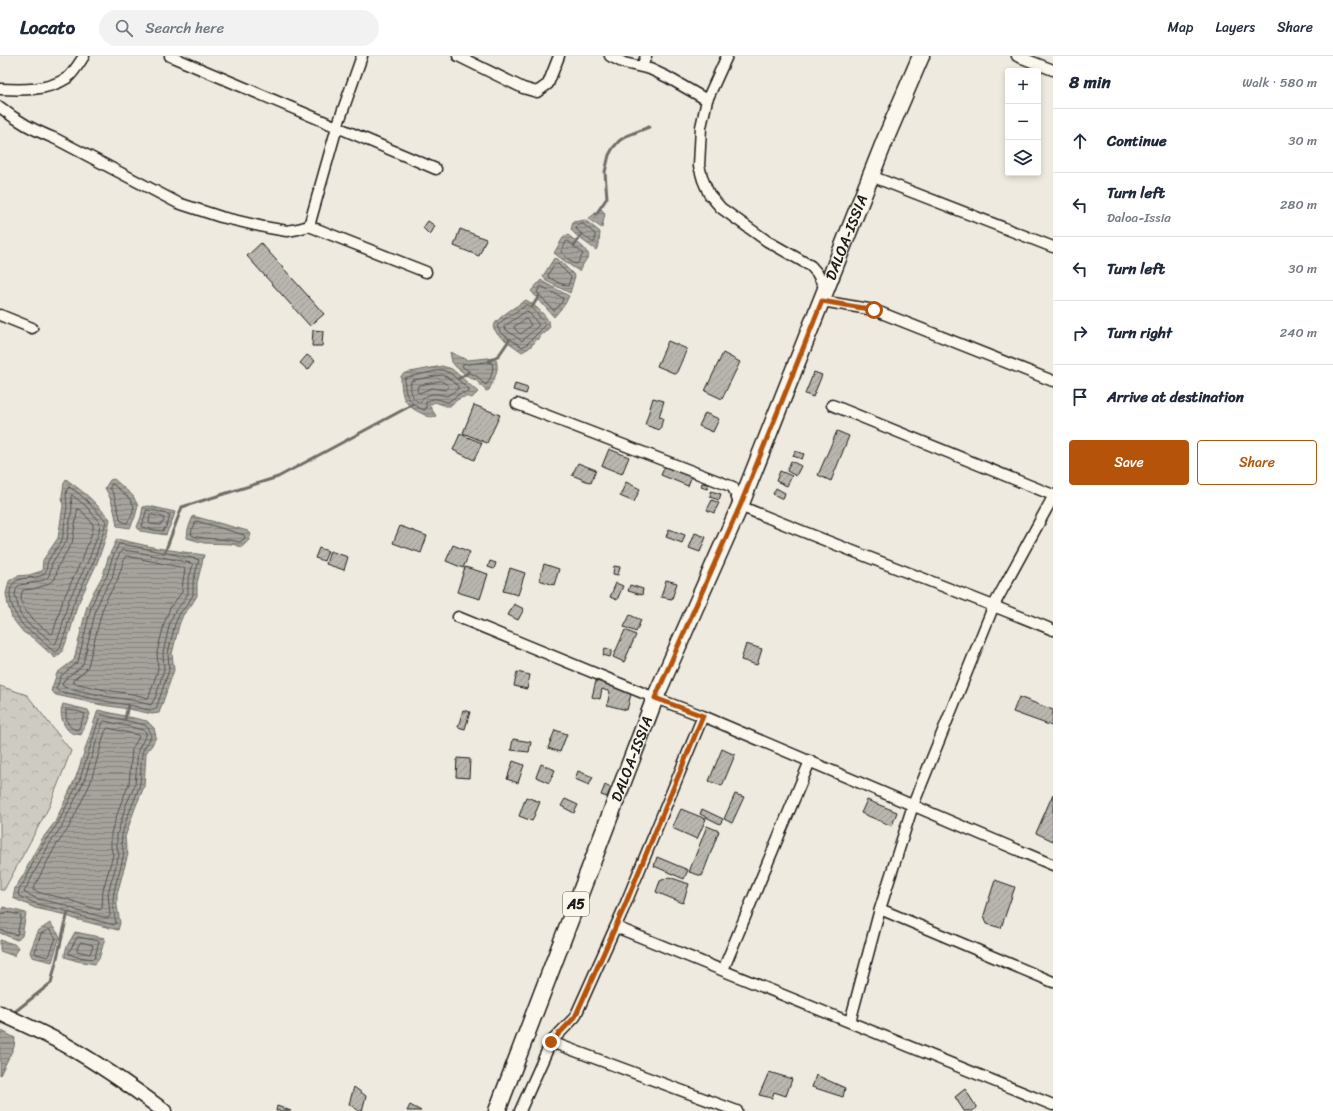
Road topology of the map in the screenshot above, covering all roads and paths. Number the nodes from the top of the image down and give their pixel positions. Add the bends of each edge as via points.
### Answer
1 (84, 56) edge
2 (170, 56) edge
3 (362, 56) edge
4 (458, 56) edge
5 (559, 56) edge
6 (610, 56) edge
7 (646, 56) edge
8 (727, 56) edge
9 (921, 56) edge
10 (1017, 56) edge
11 (642, 67) junction
12 (1053, 70) edge
13 (0, 90) edge
14 (707, 100) junction
15 (0, 107) edge
16 (337, 127) junction
17 (436, 170) dead end
18 (871, 176) junction
19 (309, 226) junction
20 (1053, 247) edge
21 (426, 272) dead end
22 (824, 296) junction
23 (0, 315) edge
24 (32, 328) dead end
25 (1053, 381) edge
26 (517, 404) dead end
27 (832, 405) dead end
28 (1053, 496) edge
29 (740, 506) junction
30 (994, 605) junction
31 (458, 617) dead end
32 (1053, 630) edge
33 (655, 698) junction
34 (703, 716) junction
35 (810, 761) junction
36 (913, 805) junction
37 (1053, 865) edge
38 (880, 909) junction
39 (616, 926) junction
40 (723, 970) junction
41 (1053, 982) edge
42 (0, 1013) edge
43 (850, 1022) junction
44 (551, 1042) junction
45 (1053, 1105) edge
46 (164, 1111) edge
47 (497, 1111) edge
48 (520, 1111) edge
49 (737, 1111) edge

1 - 13 street via 68,78 30,90
2 - 16 street
3 - 16 street
4 - 5 street via 523,88 537,92 548,84
6 - 11 street via 624,63
7 - 11 street
8 - 14 street
9 - 18 main road, DALOA-ISSIA / A5
10 - 12 street
11 - 14 street
14 - 22 street via 701,127 699,166 709,194 735,219 811,266 817,273
15 - 19 street via 14,119 178,203 220,217 264,227 287,231
16 - 17 street
16 - 19 street
18 - 20 street
18 - 22 main road, DALOA-ISSIA / A5
19 - 21 street
22 - 25 street via 874,310
22 - 29 main road, DALOA-ISSIA / A5
23 - 24 street
26 - 29 street via 733,487
27 - 28 street
28 - 30 street
29 - 30 street
29 - 33 main road, DALOA-ISSIA / A5
30 - 32 street
30 - 36 street
31 - 33 street
33 - 34 street
33 - 47 main road, DALOA-ISSIA / A5
34 - 35 street
34 - 39 street
35 - 36 street
35 - 40 street
36 - 37 street
36 - 38 street
38 - 41 street
38 - 43 street
39 - 40 street
39 - 44 street via 575,1017
40 - 43 street
42 - 46 street via 89,1059
43 - 45 street
44 - 48 street
44 - 49 street

